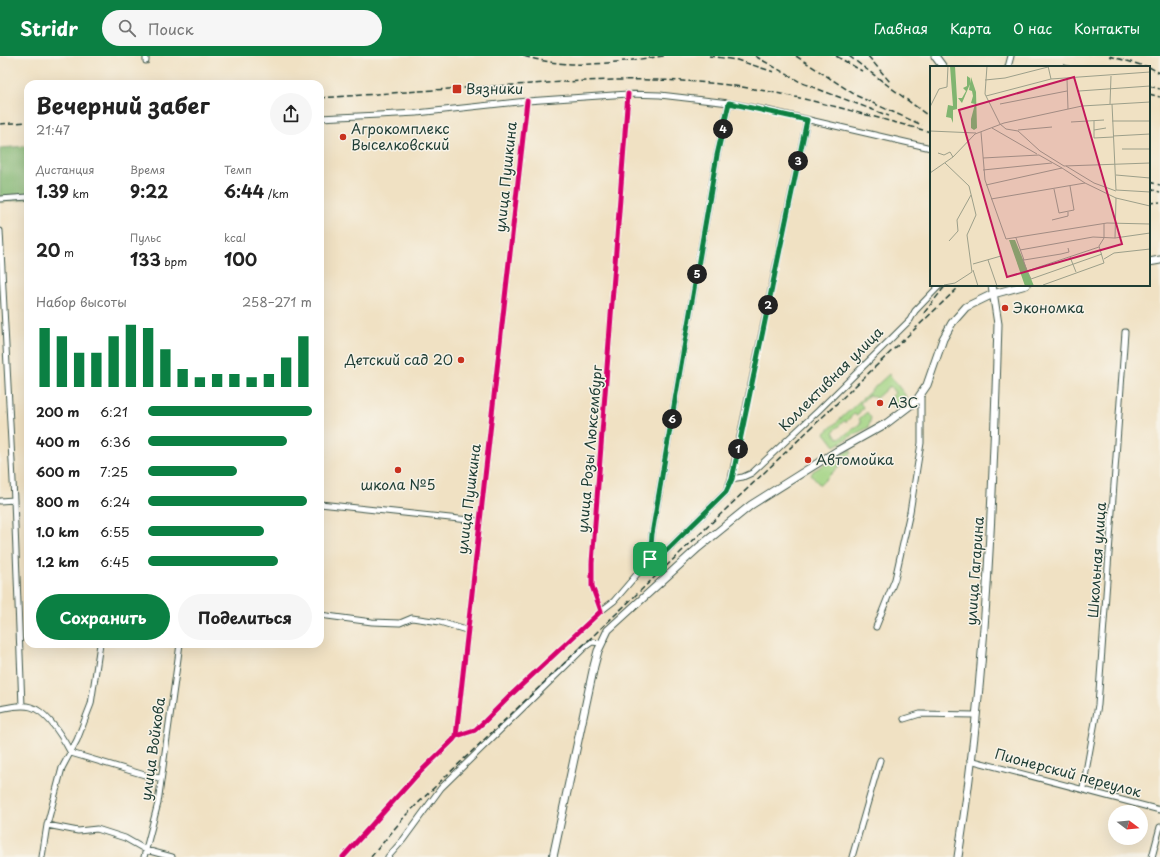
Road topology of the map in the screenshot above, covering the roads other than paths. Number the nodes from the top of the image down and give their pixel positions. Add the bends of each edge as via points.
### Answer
1 (935, 56) edge
2 (1011, 56) edge
3 (942, 66) edge
4 (1008, 66) edge
5 (628, 94) junction
6 (527, 101) junction
7 (729, 103) junction
8 (324, 118) edge
9 (807, 120) junction
10 (930, 148) edge
11 (24, 197) edge
12 (0, 199) edge
13 (0, 231) edge
14 (1160, 260) edge
15 (1150, 262) edge
16 (939, 286) edge
17 (992, 286) edge
18 (1022, 286) edge
19 (993, 294) junction
20 (1125, 332) dead end
21 (921, 396) junction
22 (732, 479) junction
23 (14, 500) junction
24 (0, 501) edge
25 (324, 504) edge
26 (478, 521) junction
27 (650, 559) junction
28 (601, 611) junction
29 (324, 616) edge
30 (876, 627) dead end
31 (466, 630) junction
32 (601, 643) junction
33 (99, 648) edge
34 (179, 648) edge
35 (22, 706) junction
36 (0, 709) edge
37 (975, 715) junction
38 (904, 719) dead end
39 (456, 736) junction
40 (71, 753) junction
41 (880, 760) dead end
42 (970, 760) junction
43 (162, 778) junction
44 (1083, 788) junction
45 (1160, 810) edge
46 (47, 825) junction
47 (1160, 827) edge
48 (146, 850) junction
49 (42, 857) edge
50 (144, 857) edge
51 (172, 857) edge
52 (343, 857) edge
53 (388, 857) edge
54 (553, 857) edge
55 (852, 857) edge
56 (958, 857) edge
57 (1152, 857) edge

1 - 3 main road
2 - 4 street
5 - 6 street
5 - 7 street
5 - 28 street, улица Розы Люксембург via 592,563 592,586
6 - 8 street via 417,113
6 - 26 street, улица Пушкина
7 - 9 street
7 - 27 street via 717,155 653,526
9 - 10 street
9 - 22 street
11 - 12 street
13 - 23 street
14 - 15 main road
16 - 22 street, Коллективная улица via 915,311 910,320 752,473
17 - 19 main road, улица Гагарина
18 - 19 main road
19 - 21 main road via 966,307 952,322 943,338
19 - 37 main road, улица Гагарина via 998,324 991,524 985,623
20 - 44 street, Школьная улица via 1098,705
21 - 30 street via 921,443 910,512 895,579
21 - 32 main road via 887,423 751,505 698,548 608,630
22 - 27 street via 726,492 664,553
23 - 24 street
23 - 35 street
25 - 26 street
26 - 31 street, улица Пушкина
27 - 28 street via 614,601
28 - 39 street via 475,730
29 - 31 street via 400,623 412,618 440,622
31 - 39 street, улица Пушкина
32 - 53 street via 592,642 585,648 440,788
32 - 54 main road
33 - 40 street via 91,704
34 - 43 street, улица Войкова
35 - 36 street
35 - 40 street via 36,709 53,725
37 - 38 street via 920,714
37 - 42 main road, улица Гагарина
39 - 52 street
40 - 43 street
40 - 46 street via 62,768
41 - 55 street
42 - 44 street, Пионерский переулок
42 - 56 main road, улица Гагарина
43 - 48 street, улица Войкова
44 - 45 street, Пионерский переулок
46 - 48 street via 78,831 98,829 126,838
46 - 49 street
47 - 57 street
48 - 50 street, улица Войкова
48 - 51 street

